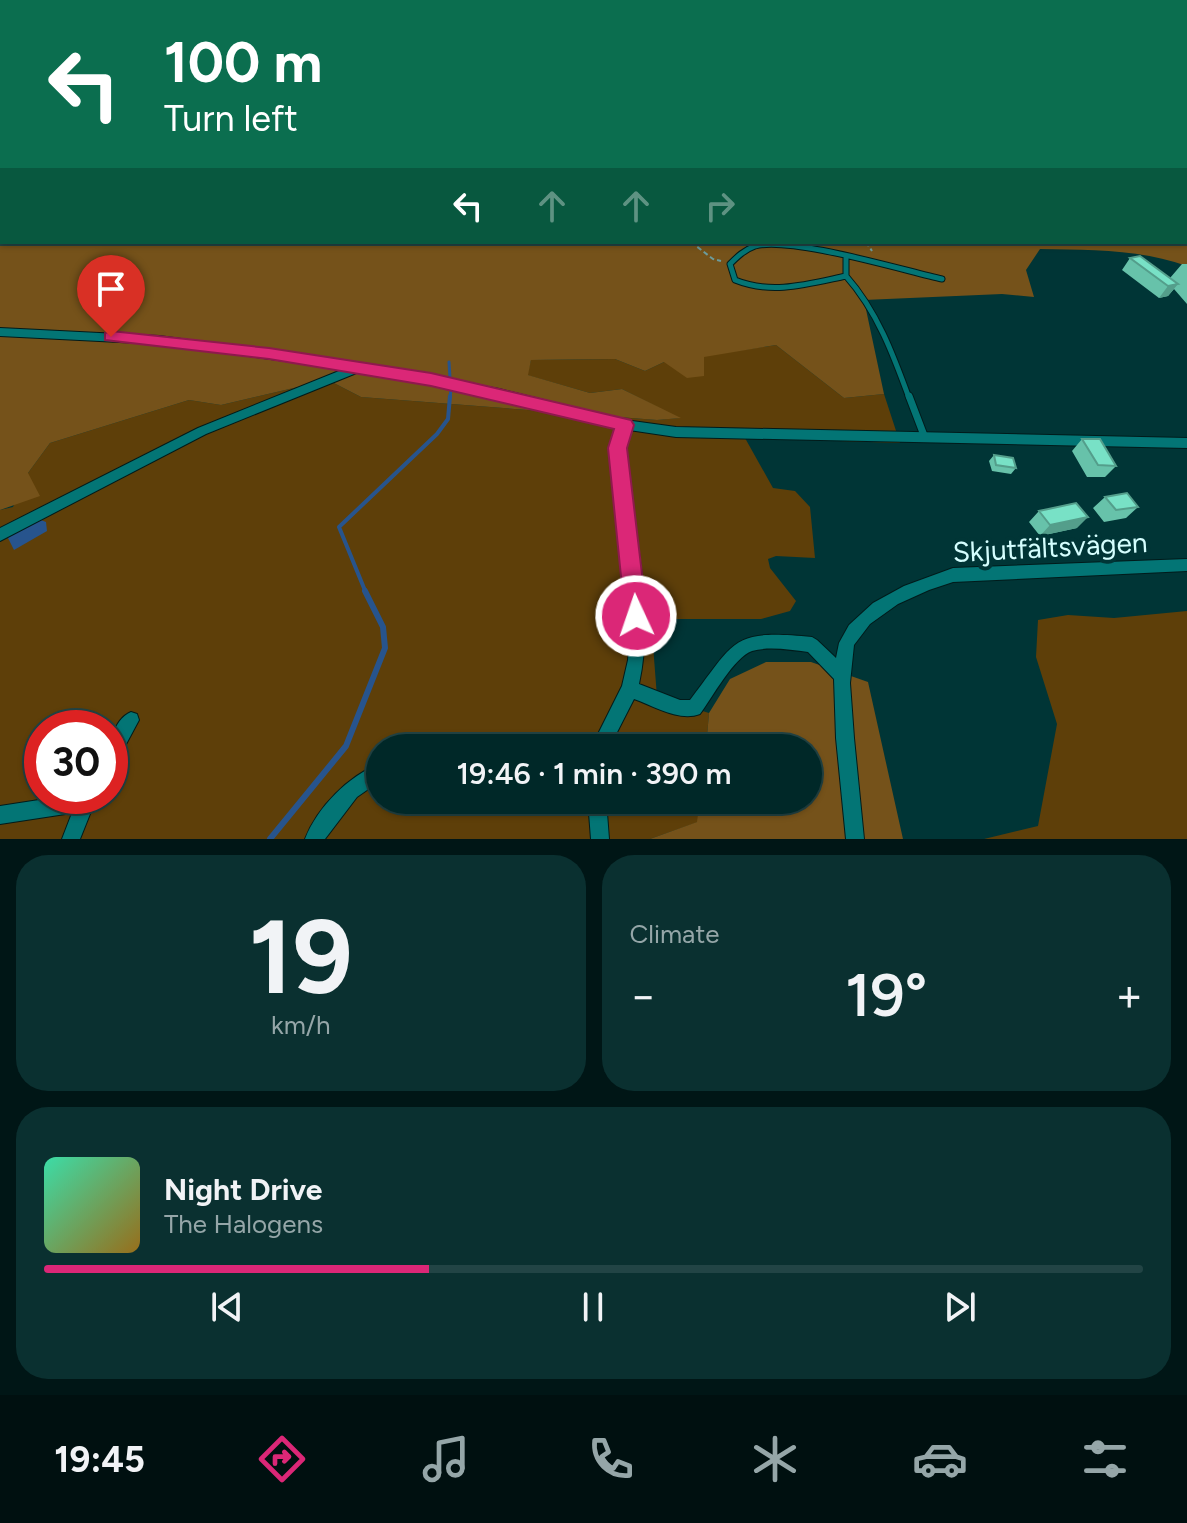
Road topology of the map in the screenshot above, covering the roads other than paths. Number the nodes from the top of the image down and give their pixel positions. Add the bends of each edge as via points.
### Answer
1 (846, 257) junction
2 (846, 276) junction
3 (942, 279) dead end
4 (0, 332) edge
5 (357, 368) junction
6 (625, 425) junction
7 (925, 438) junction
8 (1187, 443) edge
9 (0, 535) edge
10 (1187, 565) edge
11 (844, 677) junction
12 (629, 689) junction
13 (131, 720) dead end
14 (128, 725) edge
15 (607, 734) edge
16 (366, 777) edge
17 (24, 811) edge
18 (80, 814) edge
19 (598, 814) edge
20 (0, 815) edge
21 (71, 839) edge
22 (314, 839) edge
23 (600, 839) edge
24 (855, 839) edge

1 - 2 lane
1 - 2 lane via 785,244 752,248 730,264 735,280 759,289
1 - 3 lane
2 - 7 lane via 865,298
4 - 5 street via 159,340
5 - 6 street via 499,393
5 - 9 street via 202,431
6 - 7 street via 700,433
6 - 12 street via 618,448 636,616 636,659
7 - 8 street
10 - 11 street, Skjutfältsvägen via 994,571 927,582 864,619 848,640
11 - 12 street via 812,645 749,642 735,648 694,708
11 - 24 street, Skjutfältsvägen
12 - 15 street
13 - 14 street
16 - 22 street
17 - 20 street
18 - 21 street
19 - 23 street

